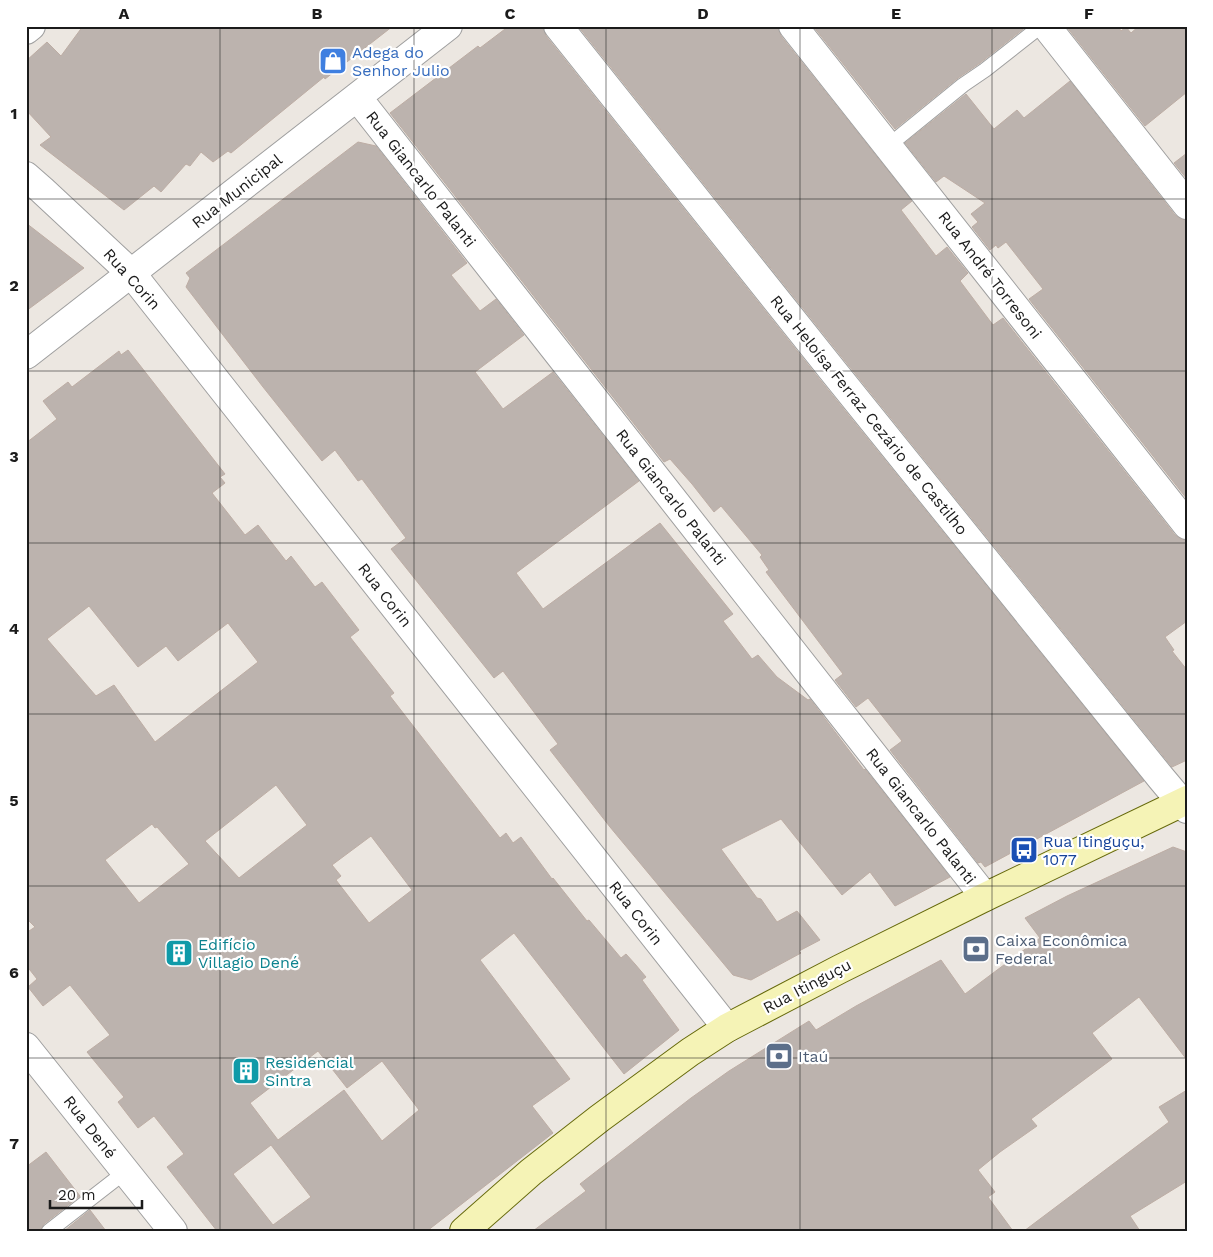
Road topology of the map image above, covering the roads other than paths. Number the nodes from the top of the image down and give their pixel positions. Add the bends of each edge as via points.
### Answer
1 (31, 26) edge
2 (448, 26) edge
3 (558, 26) edge
4 (793, 26) edge
5 (1041, 26) edge
6 (1046, 26) edge
7 (26, 30) edge
8 (357, 97) junction
9 (888, 146) junction
10 (26, 176) edge
11 (1187, 205) edge
12 (131, 272) junction
13 (26, 354) edge
14 (1187, 525) edge
15 (1185, 804) edge
16 (985, 897) junction
17 (727, 1028) junction
18 (26, 1047) edge
19 (125, 1172) junction
20 (50, 1231) edge
21 (173, 1231) edge
22 (464, 1231) edge

1 - 7 street
2 - 8 street, Rua Municipal
3 - 15 street, Rua Heloísa Ferraz Cezário de Castilho
4 - 9 street, Rua André Torresoni
5 - 9 lane
6 - 11 street
8 - 12 street, Rua Municipal
8 - 16 street, Rua Giancarlo Palanti
9 - 14 street, Rua André Torresoni
10 - 12 street, Rua Corin
12 - 13 street, Rua Municipal
12 - 17 street, Rua Corin
15 - 16 main road, Rua Itinguçu
16 - 17 main road, Rua Itinguçu
17 - 22 main road, Rua Itinguçu via 572,1140
18 - 19 street, Rua Dené
19 - 20 lane
19 - 21 street, Rua Dené

